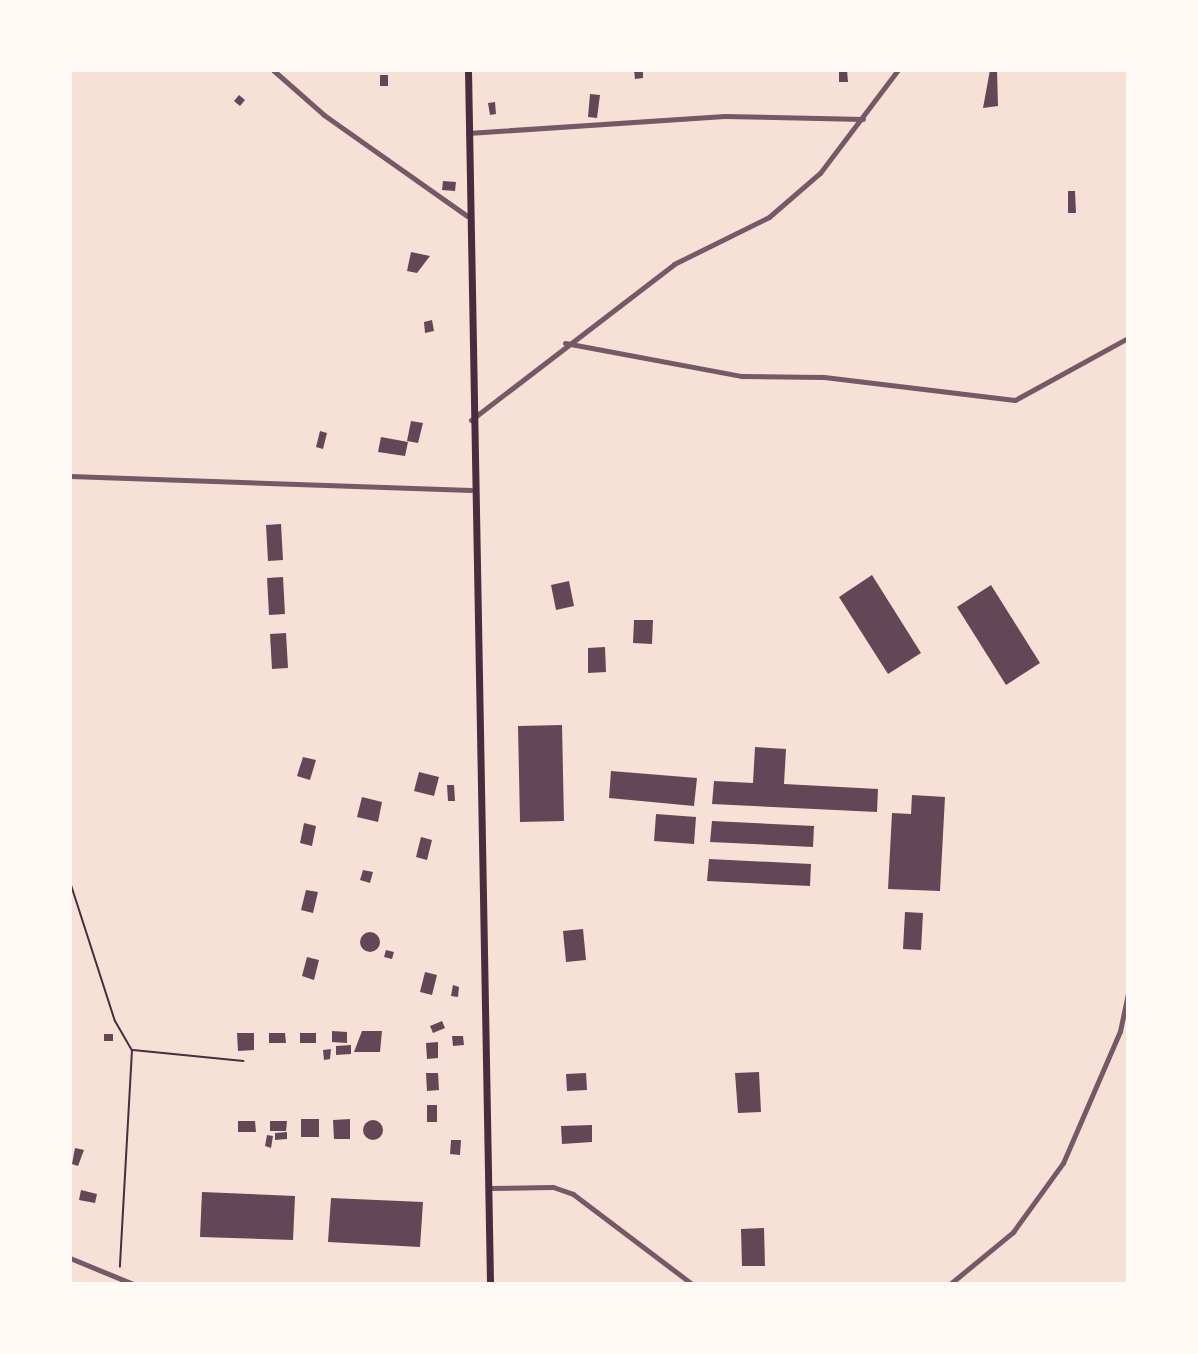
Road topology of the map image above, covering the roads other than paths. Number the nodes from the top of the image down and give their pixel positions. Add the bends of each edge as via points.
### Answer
1 (273, 70) edge
2 (468, 70) edge
3 (898, 70) edge
4 (864, 119) junction
5 (468, 133) junction
6 (467, 216) junction
7 (1128, 338) edge
8 (565, 343) junction
9 (471, 420) junction
10 (70, 476) edge
11 (471, 490) junction
12 (1128, 994) edge
13 (488, 1188) junction
14 (70, 1258) edge
15 (133, 1284) edge
16 (490, 1284) edge
17 (692, 1284) edge
18 (950, 1284) edge

1 - 6 street via 324,115
2 - 5 main road
3 - 4 street
4 - 5 street via 724,116
4 - 8 street via 820,173 769,217 674,264
5 - 6 main road
6 - 9 main road
7 - 8 street via 1015,400 824,377 742,376
8 - 9 street
9 - 11 main road
10 - 11 street
11 - 13 main road
12 - 18 street via 1120,1031 1063,1163 1013,1232
13 - 16 main road
13 - 17 street via 553,1187 573,1194
14 - 15 street

